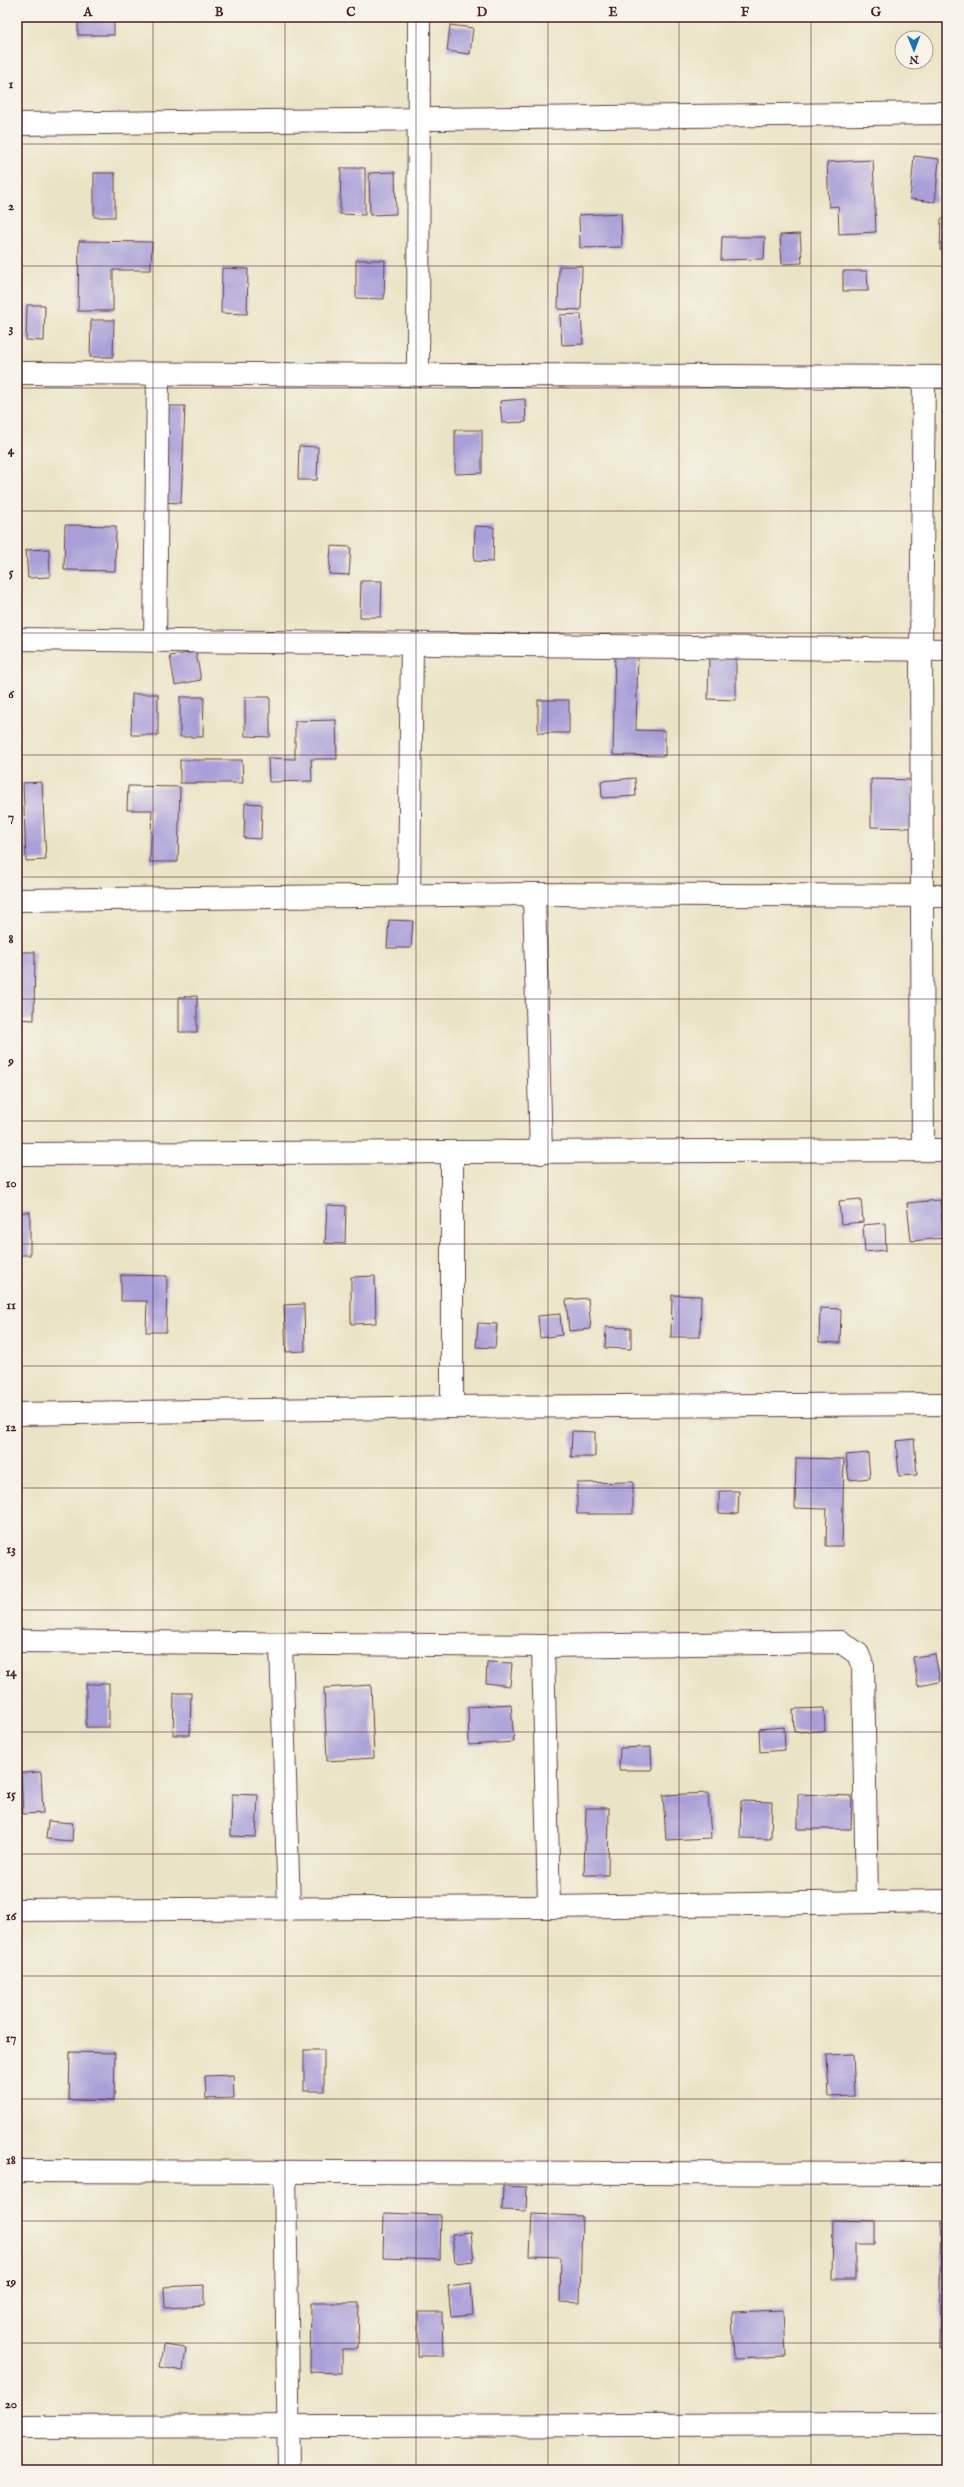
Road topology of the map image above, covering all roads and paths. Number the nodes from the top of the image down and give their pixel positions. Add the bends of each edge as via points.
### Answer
1 (419, 17) edge
2 (947, 113) edge
3 (418, 119) junction
4 (17, 124) edge
5 (17, 373) edge
6 (158, 374) junction
7 (418, 375) junction
8 (924, 377) junction
9 (947, 377) edge
10 (17, 639) edge
11 (155, 640) junction
12 (412, 644) junction
13 (921, 650) junction
14 (947, 650) edge
15 (534, 894) junction
16 (409, 895) junction
17 (923, 896) junction
18 (947, 896) edge
19 (17, 900) edge
20 (923, 1150) junction
21 (947, 1150) edge
22 (452, 1152) junction
23 (541, 1153) junction
24 (17, 1154) edge
25 (947, 1404) edge
26 (452, 1407) junction
27 (17, 1414) edge
28 (17, 1641) edge
29 (281, 1644) junction
30 (543, 1646) junction
31 (868, 1901) junction
32 (947, 1901) edge
33 (549, 1907) junction
34 (289, 1909) junction
35 (17, 1910) edge
36 (17, 2171) edge
37 (285, 2172) junction
38 (947, 2174) edge
39 (947, 2424) edge
40 (289, 2426) junction
41 (17, 2427) edge
42 (289, 2470) edge

1 - 3 street
2 - 3 street
3 - 4 street
3 - 7 street
5 - 6 street
6 - 7 street
6 - 11 street
7 - 8 street
8 - 9 street
8 - 13 street
10 - 11 street
11 - 12 street
12 - 13 street
12 - 16 street
13 - 14 street
13 - 17 street
15 - 16 street
15 - 17 street
15 - 23 street
16 - 19 street
17 - 18 street
17 - 20 street
20 - 21 street
20 - 23 street
22 - 23 street
22 - 24 street
22 - 26 street
25 - 26 street
26 - 27 street
28 - 29 street
29 - 30 street
29 - 34 street
30 - 31 street via 841,1642 858,1654 863,1668
30 - 33 street
31 - 32 street
31 - 33 street
33 - 34 street
34 - 35 street
36 - 37 street
37 - 38 street
37 - 40 street
39 - 40 street
40 - 41 street
40 - 42 street

